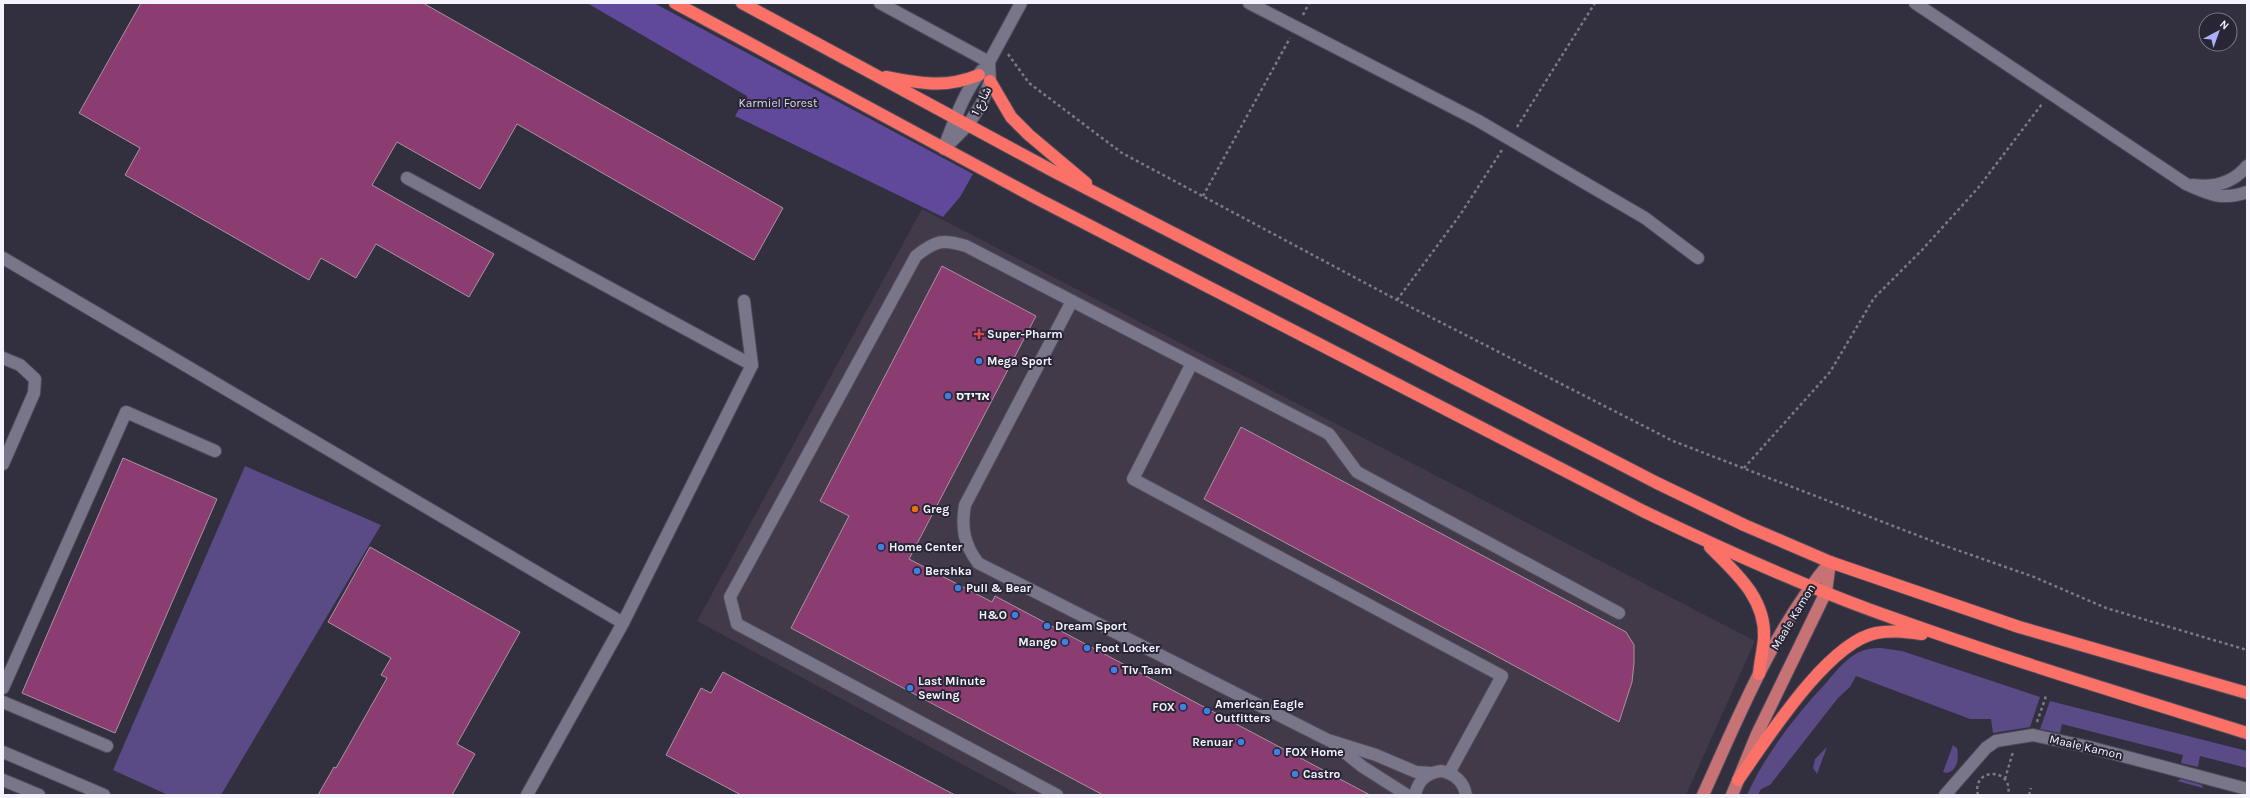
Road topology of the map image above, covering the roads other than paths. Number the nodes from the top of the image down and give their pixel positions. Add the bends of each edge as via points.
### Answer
1 (675, 3) edge
2 (742, 3) edge
3 (880, 3) edge
4 (1022, 3) edge
5 (1250, 3) edge
6 (1915, 3) edge
7 (989, 62) junction
8 (874, 74) junction
9 (979, 75) junction
10 (990, 82) junction
11 (955, 118) junction
12 (968, 125) junction
13 (944, 149) junction
14 (2247, 166) edge
15 (406, 178) dead end
16 (2186, 184) junction
17 (2247, 192) edge
18 (1102, 197) junction
19 (3, 258) edge
20 (1698, 258) dead end
21 (744, 301) dead end
22 (1072, 301) junction
23 (3, 358) edge
24 (1192, 363) junction
25 (752, 365) junction
26 (215, 451) dead end
27 (3, 464) edge
28 (1703, 540) junction
29 (1830, 562) junction
30 (1810, 586) junction
31 (1826, 592) junction
32 (1619, 613) dead end
33 (623, 623) junction
34 (1960, 641) junction
35 (1759, 674) junction
36 (3, 688) edge
37 (2247, 693) edge
38 (3, 702) edge
39 (2247, 733) edge
40 (1328, 740) junction
41 (107, 746) dead end
42 (3, 752) edge
43 (1432, 773) junction
44 (1450, 773) junction
45 (3, 780) edge
46 (1738, 780) junction
47 (2247, 789) edge
48 (1467, 794) edge
49 (39, 795) edge
50 (104, 795) edge
51 (527, 795) edge
52 (1057, 795) edge
53 (1407, 795) edge
54 (1415, 795) edge
55 (1703, 795) edge
56 (1732, 795) edge
57 (1945, 795) edge

1 - 13 highway
2 - 8 highway
3 - 7 street
4 - 7 street
5 - 20 street via 1477,120 1645,218
6 - 16 street
7 - 9 street
7 - 10 street, شارع 1
8 - 9 highway via 928,84 947,84
8 - 11 highway
9 - 11 street
10 - 12 street, شارع 1 via 982,103
10 - 18 highway via 1012,117 1029,136
11 - 12 highway
11 - 13 street
12 - 13 street, شارع 1
12 - 18 highway
13 - 28 highway
14 - 16 street via 2236,177 2226,182 2201,186
15 - 25 street
16 - 17 street via 2209,195 2226,196
18 - 29 highway via 1650,479
19 - 33 street
21 - 25 street
22 - 24 street
22 - 40 street via 965,504 962,522 970,552 978,563
22 - 52 street via 966,246 947,241 928,246 916,256 730,598 738,624
23 - 27 street via 20,365 36,379 34,392
24 - 32 street via 1329,434 1357,472
24 - 44 street via 1133,478 1502,676
25 - 33 street
26 - 36 street via 126,412
28 - 30 highway
28 - 35 highway via 1743,580 1762,614 1764,637
29 - 30 main road, Maale Kamon
29 - 31 main road, Maale Kamon
29 - 37 highway via 2019,627
30 - 31 highway
30 - 35 main road, Maale Kamon
31 - 34 highway
31 - 46 main road, Maale Kamon
33 - 51 street
34 - 39 highway
34 - 46 highway via 1899,631 1875,633 1857,640 1842,650 1818,674 1777,724
35 - 55 main road, Maale Kamon
38 - 41 street
40 - 43 street via 1376,755 1416,772
40 - 53 street
42 - 50 street
43 - 44 street
43 - 54 street via 1419,783
44 - 48 street via 1460,781
45 - 49 street
46 - 56 main road, Maale Kamon
47 - 57 street, Maale Kamon via 2089,747 2033,735 1996,741 1986,748

